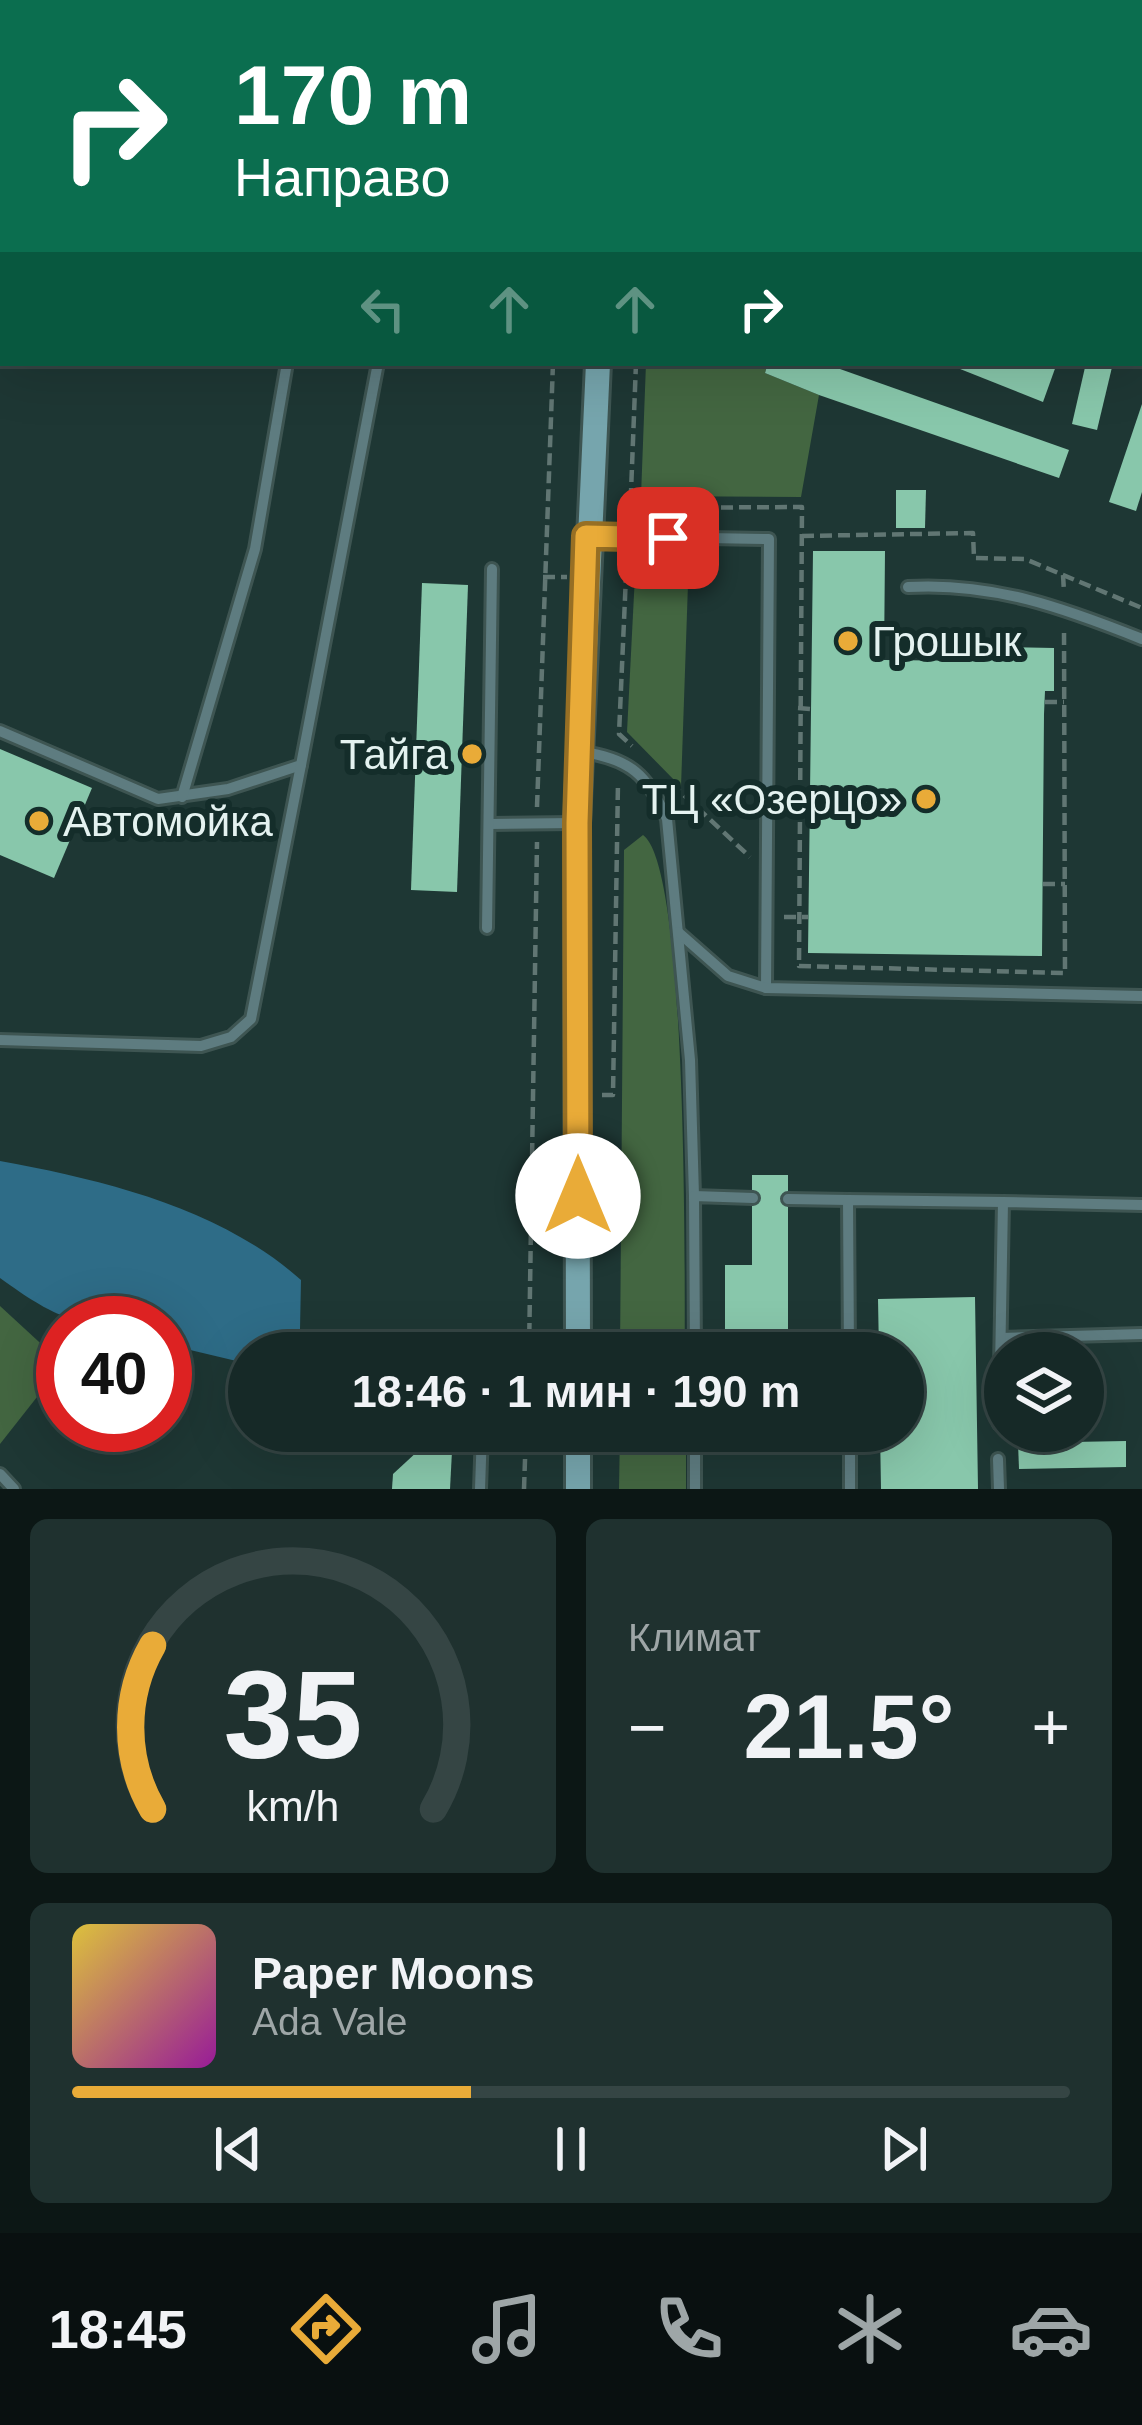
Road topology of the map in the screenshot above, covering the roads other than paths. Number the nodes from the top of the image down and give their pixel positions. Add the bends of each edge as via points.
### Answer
1 (286, 366) edge
2 (377, 366) edge
3 (598, 366) edge
4 (586, 536) junction
5 (492, 569) dead end
6 (908, 587) dead end
7 (1142, 639) edge
8 (0, 730) edge
9 (579, 752) junction
10 (301, 765) junction
11 (182, 797) junction
12 (577, 823) junction
13 (488, 824) junction
14 (487, 928) dead end
15 (678, 932) junction
16 (766, 988) junction
17 (1142, 996) edge
18 (0, 1040) edge
19 (694, 1196) junction
20 (753, 1198) dead end
21 (788, 1199) dead end
22 (848, 1200) junction
23 (1003, 1202) junction
24 (1142, 1205) edge
25 (578, 1332) edge
26 (694, 1332) edge
27 (849, 1332) edge
28 (1000, 1332) edge
29 (1142, 1334) edge
30 (1104, 1335) edge
31 (481, 1452) edge
32 (578, 1452) edge
33 (695, 1452) edge
34 (850, 1452) edge
35 (998, 1459) dead end
36 (0, 1474) edge
37 (14, 1489) edge
38 (479, 1489) edge
39 (578, 1489) edge
40 (695, 1489) edge
41 (850, 1489) edge
42 (999, 1489) edge

1 - 11 lane via 255,549
2 - 10 lane
3 - 4 street
4 - 9 street
4 - 16 lane via 770,538
5 - 13 lane
6 - 7 lane via 956,584 1064,608
8 - 11 lane via 158,799
9 - 12 street
9 - 15 lane via 619,757 656,793 667,819
10 - 11 lane
10 - 18 lane via 251,1019 201,1046
12 - 13 lane
12 - 25 street
13 - 14 lane
15 - 16 lane via 728,976
15 - 19 lane
16 - 17 lane
19 - 20 lane
19 - 26 lane
21 - 22 lane
22 - 23 lane
22 - 27 lane
23 - 24 lane
23 - 28 lane
29 - 30 lane
31 - 38 lane
32 - 39 street
33 - 40 lane
34 - 41 lane
35 - 42 lane
36 - 37 lane

